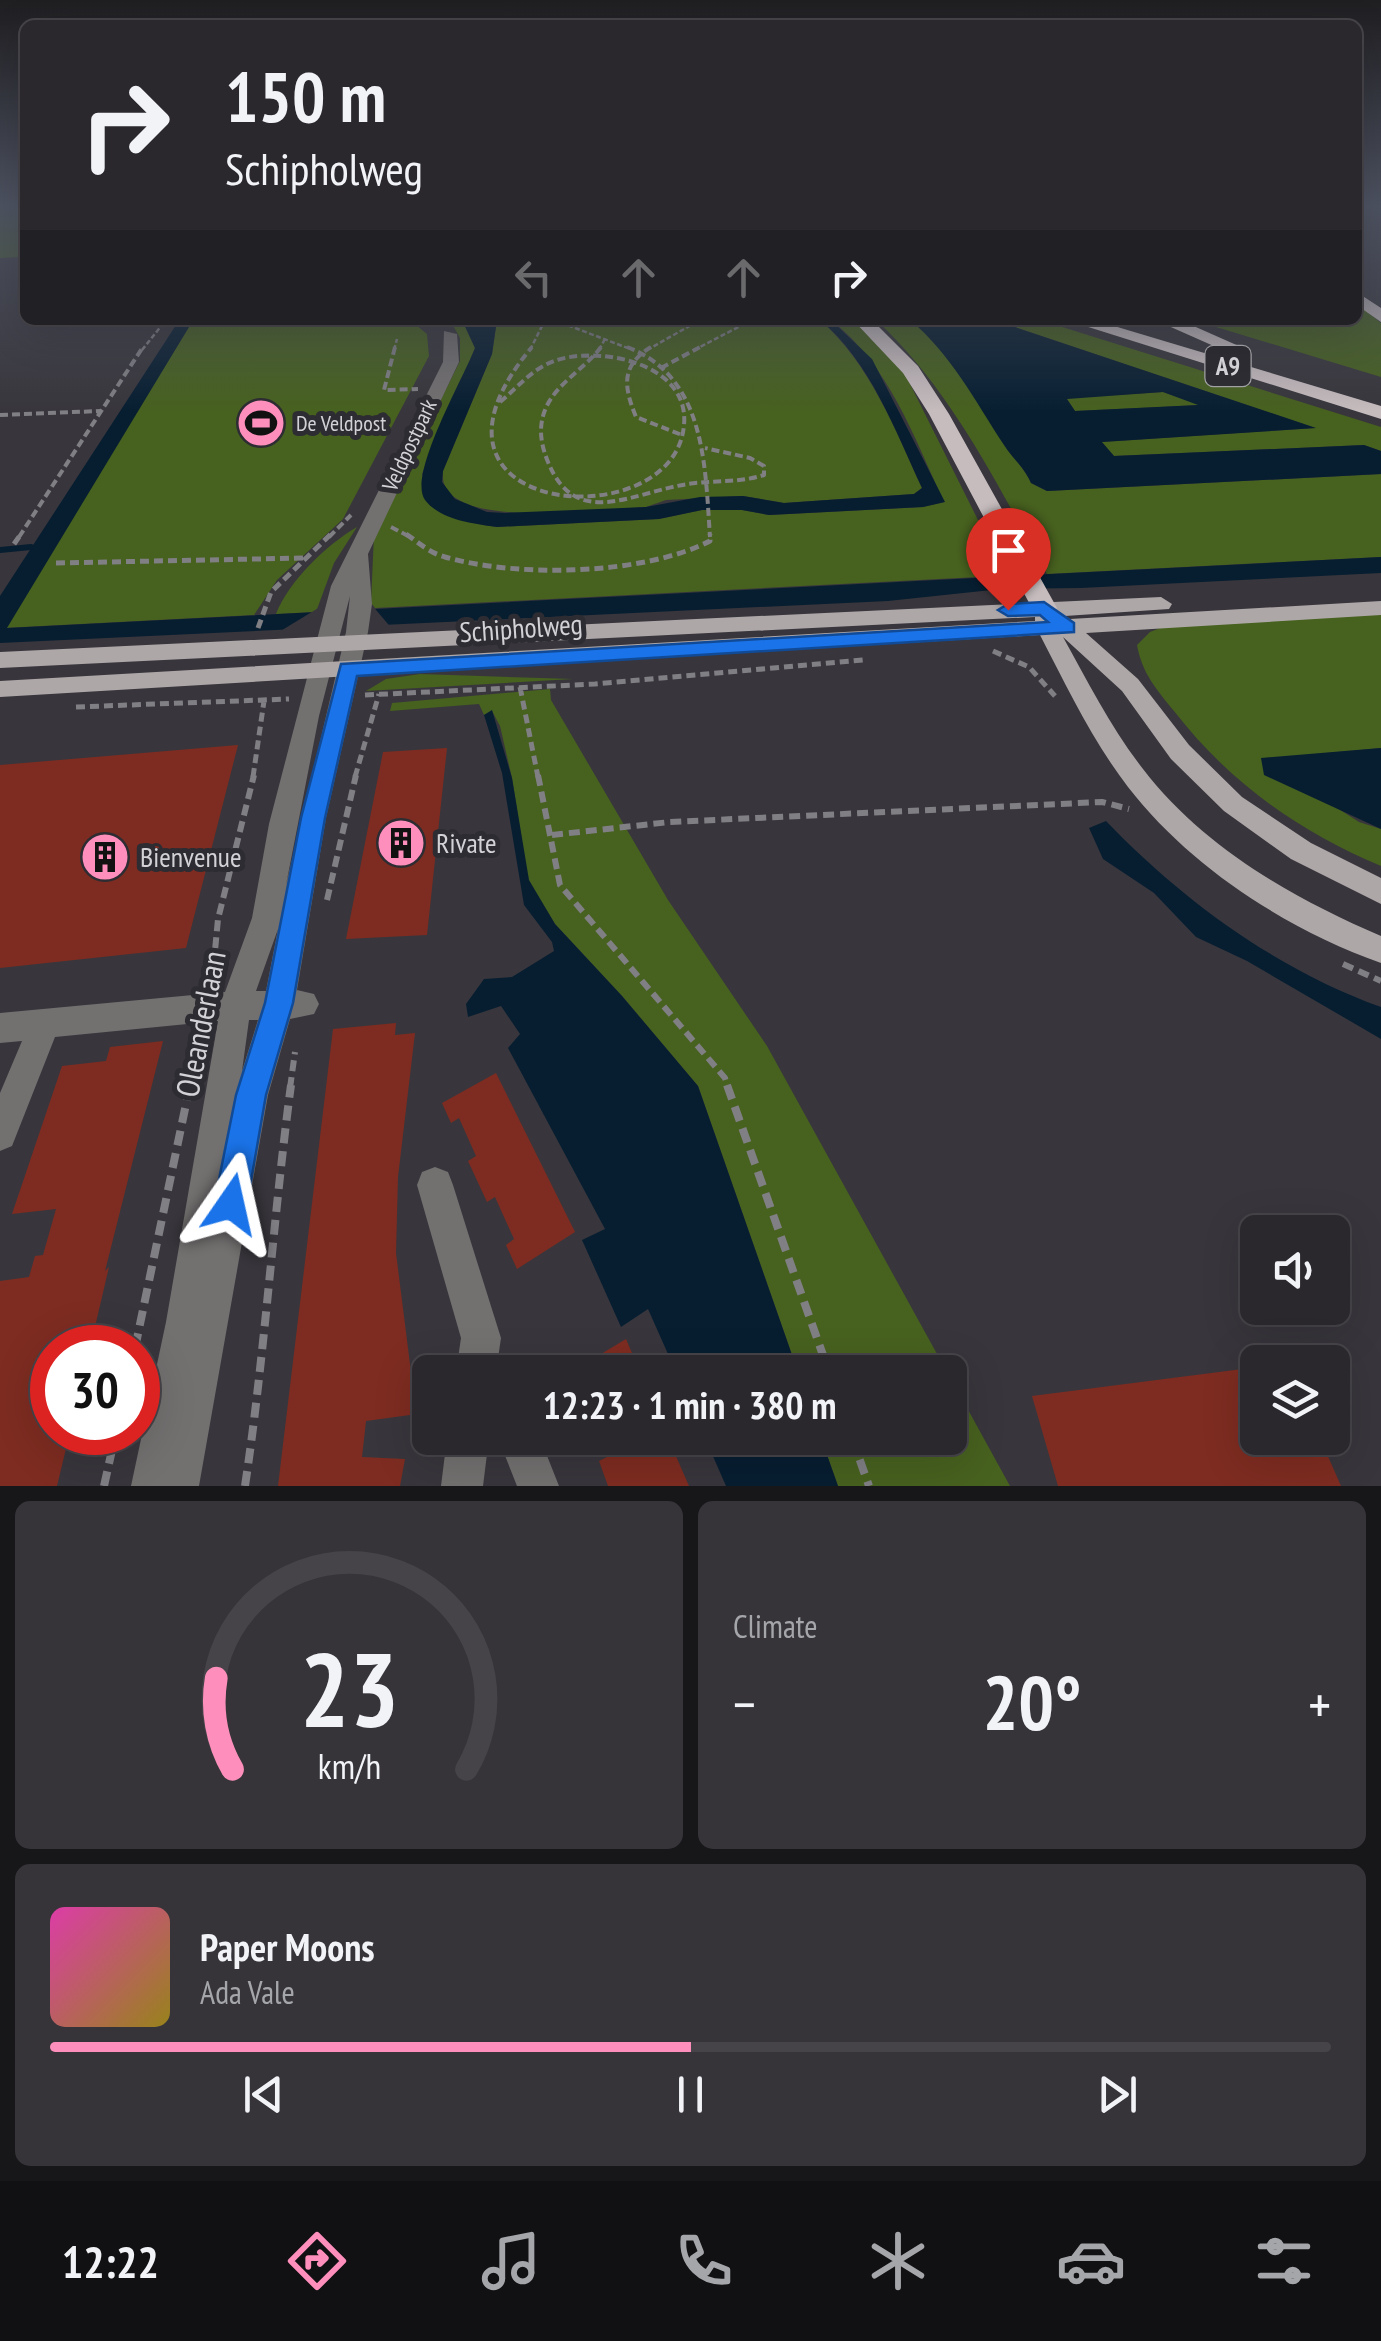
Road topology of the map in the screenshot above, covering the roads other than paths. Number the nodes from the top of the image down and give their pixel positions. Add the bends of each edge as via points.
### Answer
1 (867, 325) edge
2 (1091, 325) edge
3 (1159, 325) edge
4 (1177, 325) edge
5 (449, 334) dead end
6 (1232, 347) junction
7 (1381, 392) edge
8 (1381, 414) edge
9 (359, 556) junction
10 (1381, 593) edge
11 (1381, 608) edge
12 (1050, 616) junction
13 (1142, 622) junction
14 (330, 638) junction
15 (355, 638) junction
16 (0, 660) edge
17 (348, 670) junction
18 (322, 671) junction
19 (1130, 685) junction
20 (0, 689) edge
21 (1381, 892) edge
22 (1381, 950) edge
23 (291, 1003) junction
24 (221, 1006) junction
25 (44, 1024) junction
26 (0, 1028) edge
27 (0, 1134) edge
28 (435, 1186) dead end
29 (482, 1355) edge
30 (466, 1455) edge
31 (526, 1455) edge
32 (152, 1486) edge
33 (178, 1486) edge
34 (462, 1486) edge
35 (538, 1486) edge

1 - 12 highway via 910,370
2 - 8 highway, A9
3 - 6 highway, A9
4 - 6 highway, A9
5 - 9 street, Veldpostpark via 451,362
6 - 7 highway, A9
9 - 14 street, Veldpostpark via 342,586
9 - 15 street, Veldpostpark via 362,604
10 - 12 main road, Schipholweg
11 - 13 main road, Schipholweg
12 - 13 main road, Schipholweg
12 - 15 main road, Schipholweg
12 - 17 main road, Schipholweg
12 - 19 main road
12 - 22 main road via 1118,752 1168,815 1277,898
13 - 19 main road via 1124,643
14 - 15 main road, Schipholweg
14 - 16 main road, Schipholweg
14 - 18 street, Oleanderlaan
15 - 17 street, Veldpostpark
17 - 18 main road, Schipholweg
17 - 23 street via 313,818
18 - 20 main road, Schipholweg
18 - 24 street, Oleanderlaan via 286,806 267,918
19 - 21 main road via 1180,752 1233,804 1301,852
23 - 24 street
23 - 33 street via 251,1095
24 - 25 street
24 - 32 street, Oleanderlaan via 184,1322
25 - 26 street
25 - 27 street
28 - 29 street
30 - 34 street
31 - 35 street

